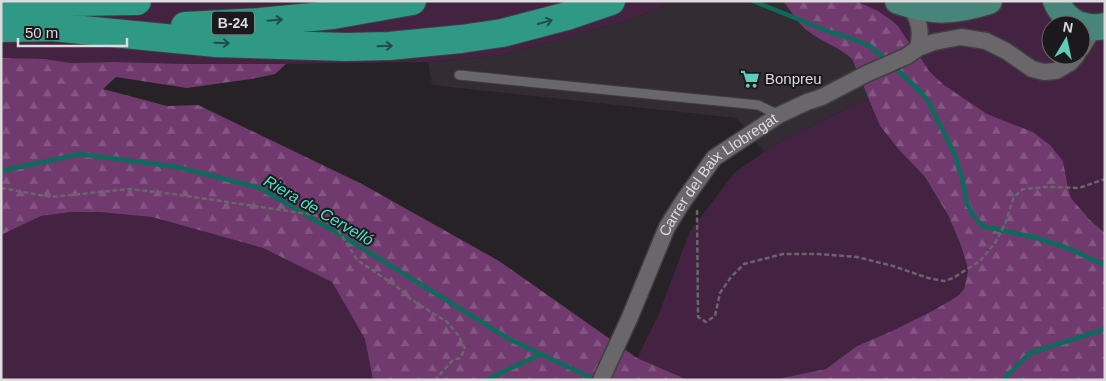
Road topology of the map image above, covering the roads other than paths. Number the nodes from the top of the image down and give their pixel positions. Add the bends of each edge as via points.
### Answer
1 (137, 1) edge
2 (412, 1) edge
3 (611, 1) edge
4 (989, 1) edge
5 (1, 3) edge
6 (904, 3) edge
7 (52, 27) junction
8 (1, 28) edge
9 (912, 52) junction
10 (1066, 65) edge
11 (459, 75) dead end
12 (779, 115) junction
13 (601, 380) edge

1 - 5 highway
7 -> 2 highway, B-24 via 167,27 259,22
7 -> 3 highway via 216,43 389,46 502,32
4 - 6 main road via 950,10 931,10
6 - 9 street via 920,27 920,37
7 - 8 highway, B-24
9 - 10 street, Carrer del Baix Llobregat via 934,42 962,36 986,41 1032,69 1056,71
9 - 12 street, Carrer del Baix Llobregat
11 - 12 lane via 758,105
12 - 13 street, Carrer del Baix Llobregat via 714,158 666,227

